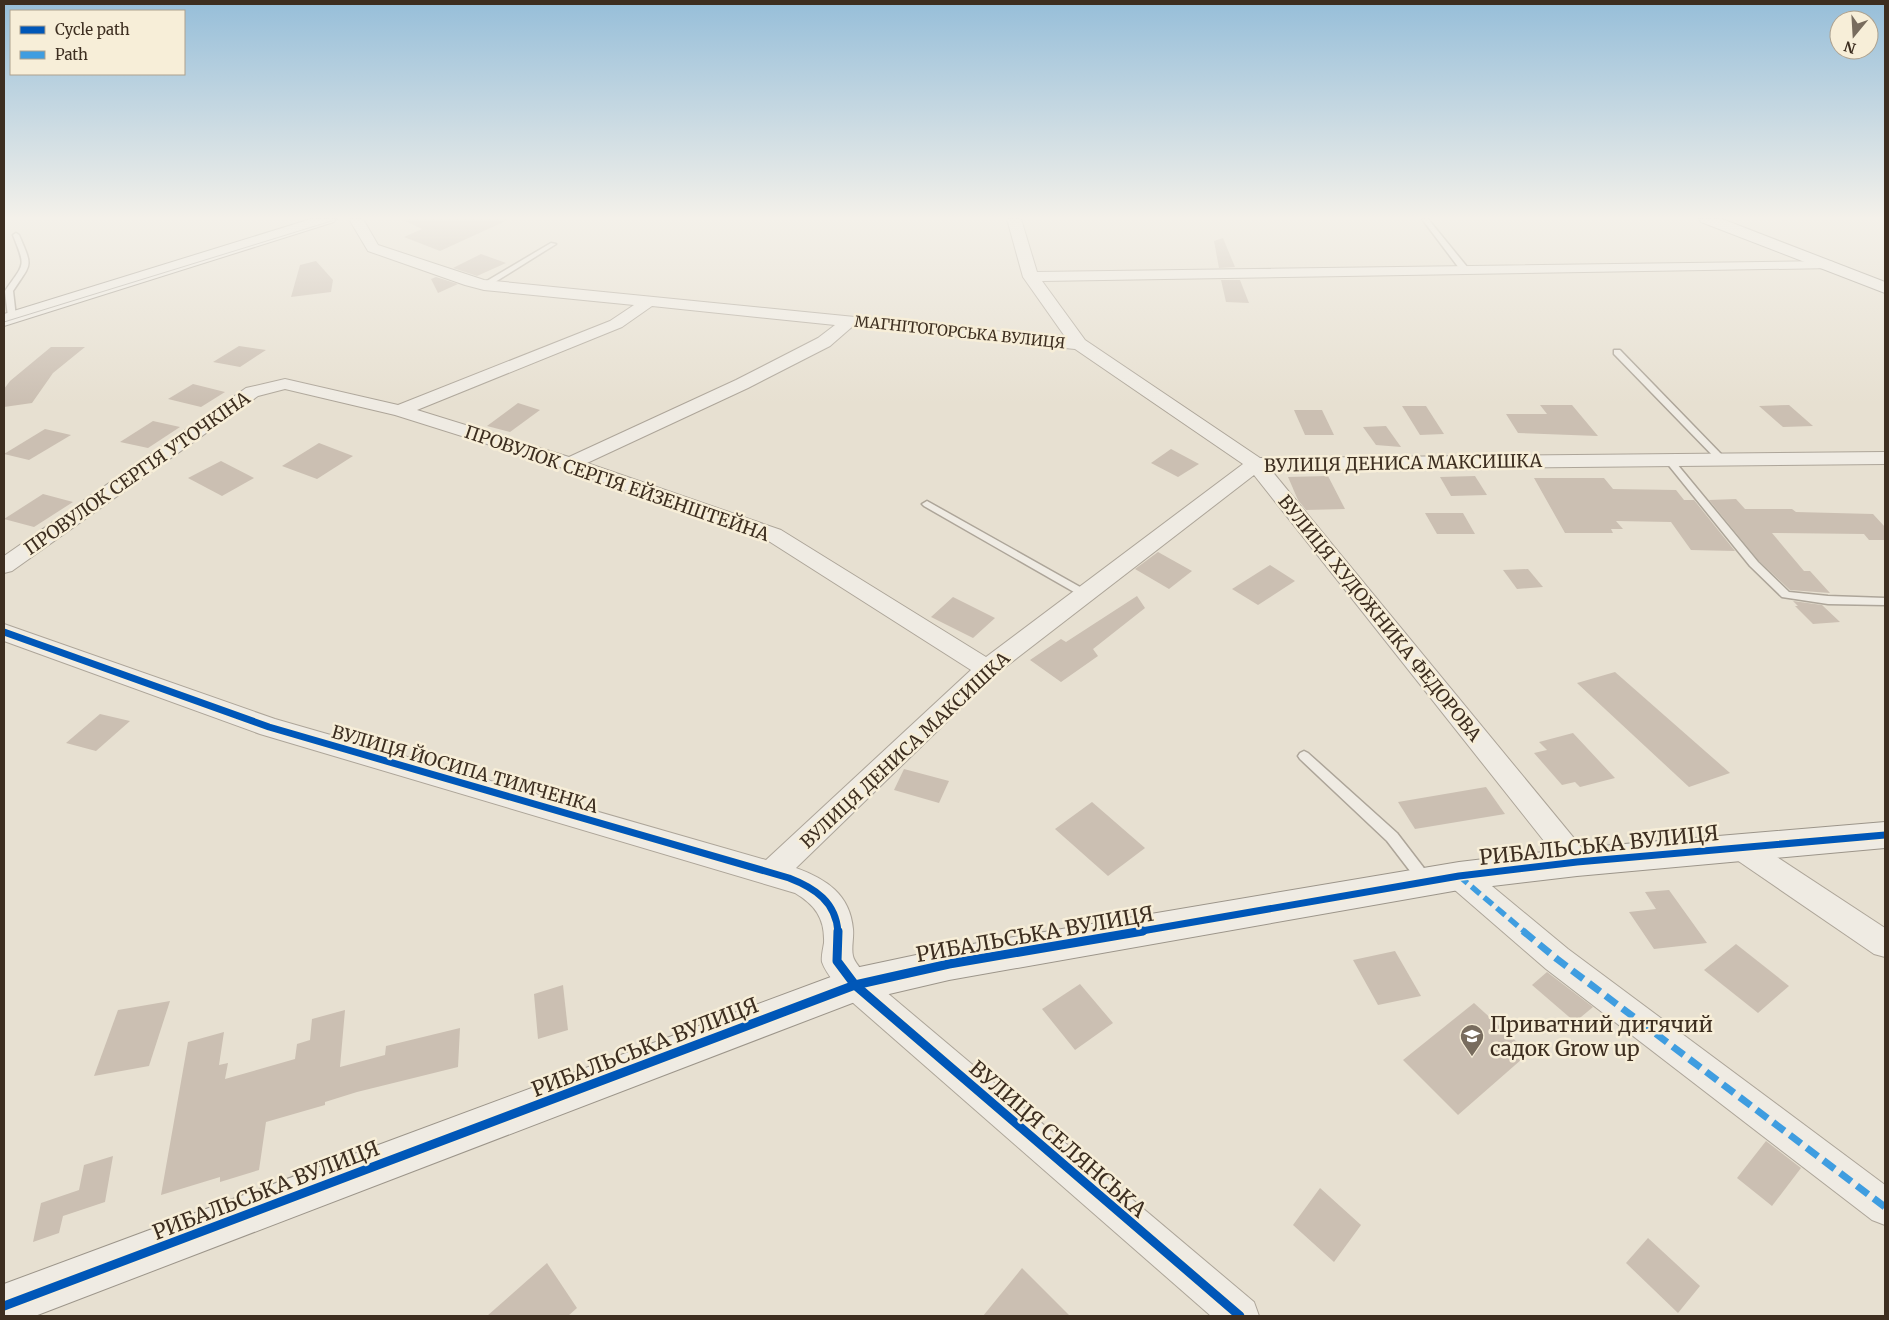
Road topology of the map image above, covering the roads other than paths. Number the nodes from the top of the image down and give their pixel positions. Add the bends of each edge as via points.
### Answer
1 (16, 281) edge
2 (130, 281) edge
3 (466, 281) edge
4 (491, 281) edge
5 (1034, 281) edge
6 (1867, 281) edge
7 (484, 285) junction
8 (1885, 288) edge
9 (649, 301) junction
10 (8, 319) edge
11 (850, 321) junction
12 (1079, 344) junction
13 (1617, 352) dead end
14 (274, 385) joint
15 (400, 411) junction
16 (1885, 458) edge
17 (1721, 459) junction
18 (1669, 460) junction
19 (570, 464) junction
20 (1256, 464) junction
21 (927, 504) dead end
22 (4, 566) edge
23 (1086, 594) junction
24 (1885, 602) edge
25 (4, 632) edge
26 (987, 669) junction
27 (1304, 756) dead end
28 (1885, 835) edge
29 (1741, 848) junction
30 (1577, 862) junction
31 (772, 874) junction
32 (1442, 879) junction
33 (1885, 944) edge
34 (855, 986) junction
35 (1885, 1207) edge
36 (4, 1306) edge
37 (1240, 1316) edge

1 - 10 lane via 9,291
2 - 10 street
3 - 7 street, МАГНІТОГОРСЬКА ВУЛИЦЯ
4 - 7 lane
5 - 12 street, ВУЛИЦЯ ХУДОЖНИКА ФЕДОРОВА
6 - 8 street
7 - 9 street, МАГНІТОГОРСЬКА ВУЛИЦЯ
9 - 11 street, МАГНІТОГОРСЬКА ВУЛИЦЯ
9 - 15 street via 616,324
11 - 12 street, МАГНІТОГОРСЬКА ВУЛИЦЯ
11 - 19 street via 824,342 742,384
12 - 20 street, ВУЛИЦЯ ХУДОЖНИКА ФЕДОРОВА
13 - 17 lane
14 - 15 street, ПРОВУЛОК СЕРГІЯ ЕЙЗЕНШТЕЙНА via 284,384
14 - 22 street, ПРОВУЛОК СЕРГІЯ УТОЧКІНА via 252,392
15 - 19 street, ПРОВУЛОК СЕРГІЯ ЕЙЗЕНШТЕЙНА
16 - 17 street, ВУЛИЦЯ ДЕНИСА МАКСИШКА
17 - 18 street, ВУЛИЦЯ ДЕНИСА МАКСИШКА
18 - 20 street, ВУЛИЦЯ ДЕНИСА МАКСИШКА
18 - 24 lane via 1754,564 1786,595
19 - 26 street, ПРОВУЛОК СЕРГІЯ ЕЙЗЕНШТЕЙНА via 774,535
20 - 23 street, ВУЛИЦЯ ДЕНИСА МАКСИШКА
20 - 30 street, ВУЛИЦЯ ХУДОЖНИКА ФЕДОРОВА
21 - 23 lane
23 - 26 street, ВУЛИЦЯ ДЕНИСА МАКСИШКА
25 - 31 street, ВУЛИЦЯ ЙОСИПА ТИМЧЕНКА via 269,727
26 - 31 street, ВУЛИЦЯ ДЕНИСА МАКСИШКА
27 - 32 lane
28 - 29 street, РИБАЛЬСЬКА ВУЛИЦЯ
29 - 30 street, РИБАЛЬСЬКА ВУЛИЦЯ
29 - 33 street
30 - 32 street, РИБАЛЬСЬКА ВУЛИЦЯ
31 - 34 street, ВУЛИЦЯ ЙОСИПА ТИМЧЕНКА via 794,878 813,887 828,901 838,919 841,940 837,961
32 - 34 street, РИБАЛЬСЬКА ВУЛИЦЯ via 949,964
32 - 35 street via 1557,959
34 - 36 street, РИБАЛЬСЬКА ВУЛИЦЯ
34 - 37 street, ВУЛИЦЯ СЕЛЯНСЬКА

